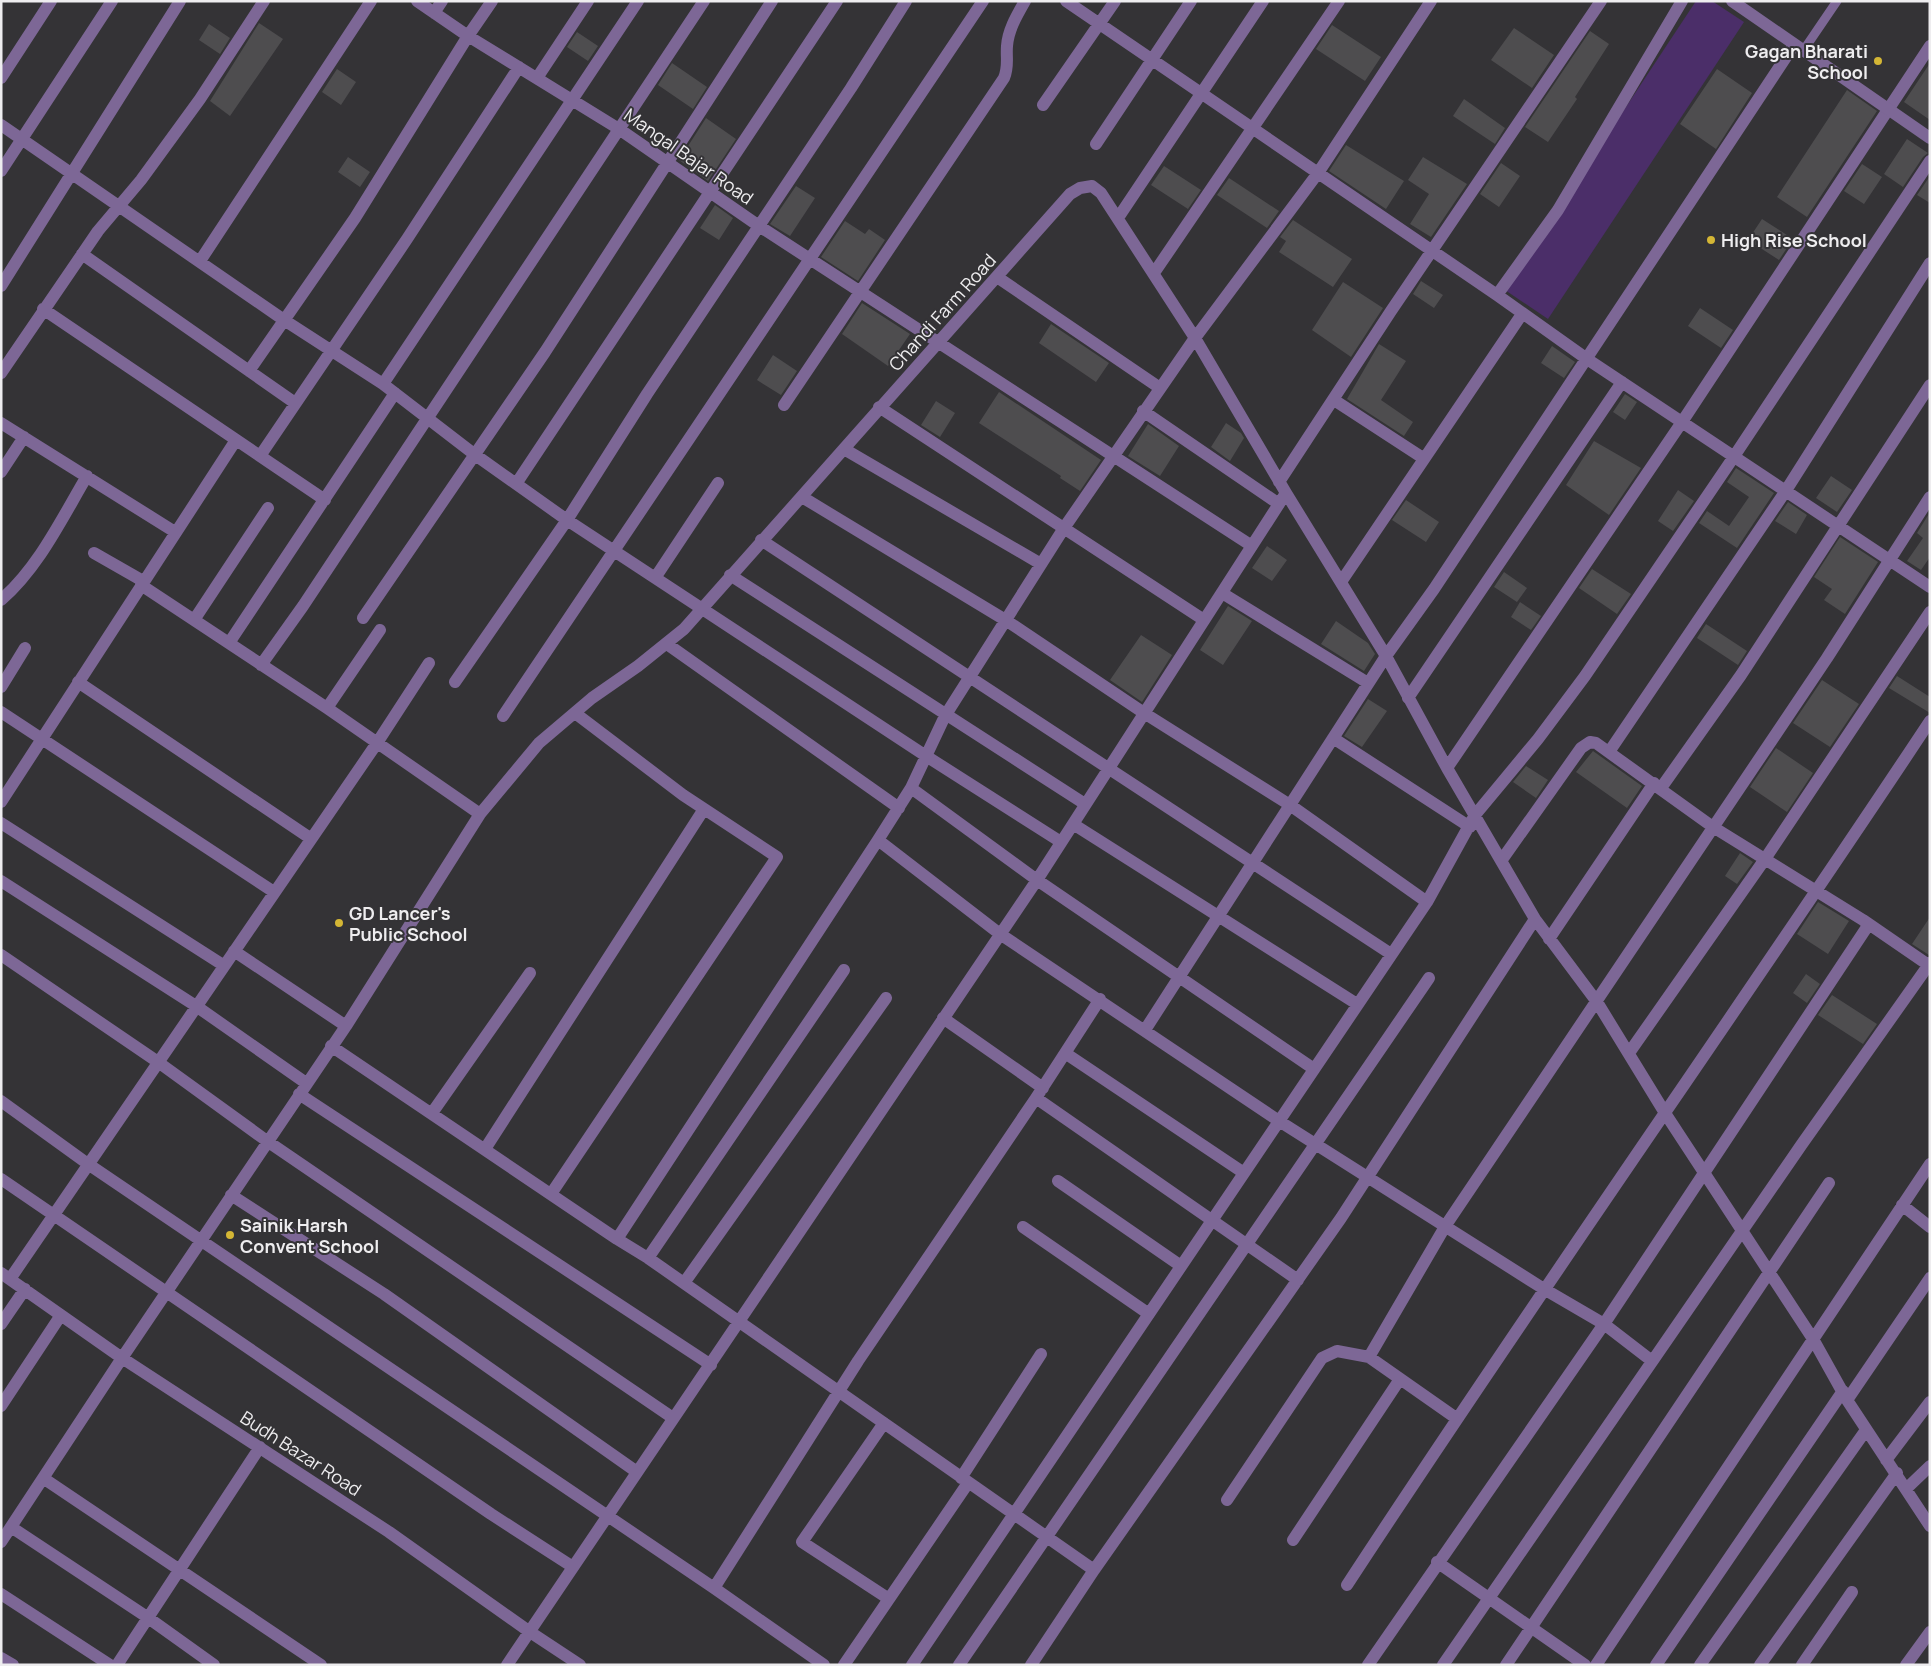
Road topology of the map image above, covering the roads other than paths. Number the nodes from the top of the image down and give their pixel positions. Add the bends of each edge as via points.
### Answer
1 (51, 1) edge
2 (112, 1) edge
3 (180, 1) edge
4 (264, 1) edge
5 (371, 1) edge
6 (418, 1) edge
7 (442, 1) edge
8 (492, 1) edge
9 (588, 1) edge
10 (638, 1) edge
11 (704, 1) edge
12 (772, 1) edge
13 (837, 1) edge
14 (906, 1) edge
15 (983, 1) edge
16 (1025, 1) edge
17 (1066, 1) edge
18 (1115, 1) edge
19 (1191, 1) edge
20 (1263, 1) edge
21 (1339, 1) edge
22 (1431, 1) edge
23 (1601, 1) edge
24 (1682, 1) edge
25 (1732, 1) edge
26 (1837, 1) edge
27 (434, 13) junction
28 (1099, 26) junction
29 (468, 36) junction
30 (1930, 46) edge
31 (1799, 48) junction
32 (1152, 61) junction
33 (519, 67) junction
34 (1, 78) edge
35 (537, 78) junction
36 (1203, 93) junction
37 (573, 100) junction
38 (1043, 105) dead end
39 (1887, 109) junction
40 (1, 125) edge
41 (619, 129) junction
42 (1254, 129) junction
43 (1930, 138) edge
44 (22, 139) junction
45 (1096, 144) dead end
46 (1930, 162) edge
47 (669, 163) junction
48 (1, 171) edge
49 (1318, 173) junction
50 (72, 174) junction
51 (710, 193) junction
52 (120, 205) junction
53 (1118, 218) junction
54 (759, 226) junction
55 (1432, 251) junction
56 (82, 254) junction
57 (810, 258) junction
58 (200, 261) junction
59 (1930, 263) edge
60 (1154, 273) junction
61 (997, 277) junction
62 (1, 286) edge
63 (859, 291) junction
64 (1497, 294) junction
65 (43, 309) junction
66 (1522, 314) junction
67 (284, 320) junction
68 (1195, 338) junction
69 (940, 342) junction
70 (330, 350) junction
71 (1587, 358) junction
72 (249, 371) junction
73 (1, 373) edge
74 (1622, 382) junction
75 (383, 384) junction
76 (1930, 385) edge
77 (1160, 388) junction
78 (395, 393) junction
79 (1334, 400) junction
80 (295, 403) junction
81 (784, 405) dead end
82 (879, 407) junction
83 (1143, 411) junction
84 (426, 418) junction
85 (1682, 422) junction
86 (1, 423) edge
87 (24, 438) junction
88 (236, 440) junction
89 (844, 449) junction
90 (474, 454) junction
91 (260, 456) junction
92 (1112, 456) junction
93 (1423, 458) junction
94 (1733, 458) junction
95 (1, 472) edge
96 (87, 476) junction
97 (1279, 482) junction
98 (718, 483) dead end
99 (516, 484) junction
100 (1785, 492) junction
101 (802, 497) junction
102 (1930, 498) edge
103 (1282, 499) junction
104 (325, 500) junction
105 (268, 508) dead end
106 (567, 520) junction
107 (1839, 525) junction
108 (1064, 528) junction
109 (175, 532) junction
110 (761, 540) junction
111 (1252, 546) junction
112 (614, 550) junction
113 (94, 553) dead end
114 (1890, 559) junction
115 (1041, 564) junction
116 (730, 575) junction
117 (655, 578) junction
118 (1341, 582) junction
119 (142, 583) junction
120 (1930, 586) edge
121 (1222, 592) junction
122 (3, 595) edge
123 (702, 609) junction
124 (1930, 612) edge
125 (363, 618) dead end
126 (194, 620) junction
127 (1204, 620) junction
128 (1007, 621) junction
129 (380, 630) dead end
130 (229, 643) junction
131 (667, 644) junction
132 (25, 648) dead end
133 (1386, 656) junction
134 (429, 663) dead end
135 (261, 665) junction
136 (970, 677) junction
137 (78, 682) junction
138 (455, 682) dead end
139 (1368, 683) junction
140 (1, 687) edge
141 (1408, 698) junction
142 (327, 708) junction
143 (1, 712) edge
144 (1144, 712) junction
145 (575, 713) junction
146 (502, 716) dead end
147 (945, 716) junction
148 (1930, 721) edge
149 (1333, 738) junction
150 (41, 739) junction
151 (377, 743) junction
152 (1609, 752) junction
153 (926, 756) junction
154 (1109, 767) junction
155 (1447, 768) junction
156 (1657, 785) junction
157 (911, 788) junction
158 (1, 802) edge
159 (1085, 804) junction
160 (1290, 805) junction
161 (899, 808) junction
162 (704, 809) junction
163 (480, 814) junction
164 (1473, 821) junction
165 (1, 823) edge
166 (1073, 824) junction
167 (1713, 827) junction
168 (310, 838) junction
169 (878, 840) junction
170 (1061, 842) junction
171 (1765, 859) junction
172 (1501, 861) junction
173 (1253, 862) junction
174 (1037, 880) junction
175 (1, 881) edge
176 (274, 892) junction
177 (1818, 892) junction
178 (1427, 902) junction
179 (1220, 916) junction
180 (1535, 919) junction
181 (1870, 924) junction
182 (1000, 934) junction
183 (1549, 939) junction
184 (234, 951) junction
185 (1391, 954) junction
186 (1, 955) edge
187 (1929, 965) edge
188 (223, 966) junction
189 (844, 970) dead end
190 (530, 974) dead end
191 (1429, 978) dead end
192 (1180, 979) junction
193 (886, 998) dead end
194 (1100, 1000) junction
195 (1597, 1002) junction
196 (1357, 1004) junction
197 (196, 1006) junction
198 (943, 1018) junction
199 (346, 1026) junction
200 (1145, 1030) junction
201 (332, 1046) junction
202 (1065, 1053) junction
203 (1629, 1053) junction
204 (158, 1062) junction
205 (1314, 1068) junction
206 (303, 1089) junction
207 (1039, 1093) junction
208 (1, 1102) edge
209 (432, 1113) junction
210 (1665, 1113) junction
211 (1279, 1121) junction
212 (267, 1141) junction
213 (1315, 1142) junction
214 (485, 1149) junction
215 (88, 1164) junction
216 (1930, 1164) edge
217 (1705, 1170) junction
218 (1244, 1173) junction
219 (1368, 1176) junction
220 (1, 1179) edge
221 (1058, 1181) dead end
222 (1829, 1183) dead end
223 (551, 1194) junction
224 (231, 1195) junction
225 (1902, 1205) junction
226 (54, 1215) junction
227 (1212, 1221) junction
228 (1446, 1225) junction
229 (1023, 1227) dead end
230 (1930, 1227) edge
231 (1743, 1229) junction
232 (616, 1239) junction
233 (201, 1240) junction
234 (1246, 1244) junction
235 (648, 1258) junction
236 (1181, 1266) junction
237 (1769, 1272) junction
238 (6, 1276) edge
239 (1930, 1278) edge
240 (1298, 1280) junction
241 (684, 1283) junction
242 (25, 1289) junction
243 (1544, 1289) junction
244 (166, 1292) junction
245 (1149, 1314) junction
246 (61, 1315) junction
247 (738, 1323) junction
248 (1, 1324) edge
249 (1604, 1324) junction
250 (1813, 1338) junction
251 (1041, 1354) dead end
252 (1369, 1357) junction
253 (122, 1358) junction
254 (1652, 1361) junction
255 (710, 1365) junction
256 (1400, 1379) junction
257 (840, 1390) junction
258 (1845, 1395) junction
259 (1930, 1402) edge
260 (1, 1406) edge
261 (673, 1418) junction
262 (1456, 1418) junction
263 (884, 1423) junction
264 (1866, 1430) junction
265 (260, 1447) junction
266 (1886, 1460) junction
267 (1930, 1466) edge
268 (637, 1472) junction
269 (1897, 1473) junction
270 (43, 1478) junction
271 (965, 1480) junction
272 (1906, 1488) junction
273 (1227, 1500) dead end
274 (607, 1516) junction
275 (1013, 1516) junction
276 (1930, 1526) edge
277 (11, 1528) junction
278 (1046, 1536) junction
279 (1293, 1540) dead end
280 (1, 1542) edge
281 (1437, 1562) junction
282 (573, 1567) junction
283 (180, 1568) junction
284 (1094, 1570) junction
285 (1347, 1584) dead end
286 (714, 1588) junction
287 (1852, 1592) dead end
288 (1, 1594) edge
289 (1488, 1598) junction
290 (889, 1599) junction
291 (147, 1617) junction
292 (1532, 1630) junction
293 (530, 1632) junction
294 (1930, 1632) edge
295 (110, 1665) edge
296 (117, 1665) edge
297 (214, 1665) edge
298 (321, 1665) edge
299 (507, 1665) edge
300 (580, 1665) edge
301 (824, 1665) edge
302 (844, 1665) edge
303 (912, 1665) edge
304 (959, 1665) edge
305 (1031, 1665) edge
306 (1368, 1665) edge
307 (1443, 1665) edge
308 (1506, 1665) edge
309 (1585, 1665) edge
310 (1596, 1665) edge
311 (1656, 1665) edge
312 (1700, 1665) edge
313 (1760, 1665) edge
314 (1802, 1665) edge
315 (1906, 1665) edge

1 - 34 street
2 - 44 street
3 - 50 street
4 - 52 street via 200,99
5 - 58 street
6 - 27 street, Mangal Bajar Road
7 - 27 street
8 - 29 street
9 - 35 street
10 - 37 street
11 - 41 street
12 - 47 street
13 - 51 street
14 - 54 street
15 - 57 street
16 - 63 street via 1010,33 1008,69 1004,78
17 - 28 street
18 - 28 street
19 - 32 street
20 - 36 street
21 - 42 street
22 - 49 street
23 - 55 street
24 - 64 street via 1558,210
25 - 31 street
26 - 31 lane
27 - 29 street, Mangal Bajar Road
28 - 32 street
28 - 38 street
29 - 33 street, Mangal Bajar Road
29 - 67 street via 355,218
30 - 39 street
31 - 39 street
31 - 71 street
32 - 36 street
32 - 45 street
33 - 35 street, Mangal Bajar Road
33 - 70 street
35 - 37 street, Mangal Bajar Road
36 - 42 street
36 - 53 street
37 - 41 street, Mangal Bajar Road
37 - 75 street
39 - 43 street
39 - 85 street
40 - 44 street
41 - 47 street, Mangal Bajar Road
41 - 84 street
42 - 49 street
42 - 60 street
44 - 48 street
44 - 50 street
46 - 94 street
47 - 51 street, Mangal Bajar Road
47 - 90 street
49 - 55 street
49 - 68 street
50 - 52 street
50 - 62 street
51 - 54 street, Mangal Bajar Road
51 - 99 street
52 - 56 street
52 - 58 street
53 - 60 street, Chandi Farm Road
53 - 61 street, Chandi Farm Road via 1101,192 1092,186 1080,188 1070,194
54 - 57 street, Mangal Bajar Road
54 - 106 street
55 - 64 street
55 - 79 street
56 - 65 street
56 - 72 street
57 - 63 street, Mangal Bajar Road
57 - 112 street
58 - 67 street
59 - 100 street
60 - 68 street, Chandi Farm Road
61 - 69 street, Chandi Farm Road
61 - 77 street
63 - 69 street, Mangal Bajar Road
63 - 81 street
64 - 66 street
65 - 73 street
65 - 88 street
66 - 71 street
66 - 93 street
67 - 70 street
67 - 72 street
68 - 77 street
68 - 97 street, Chandi Farm Road
69 - 82 street, Chandi Farm Road
69 - 92 street, Mangal Bajar Road
70 - 75 street
70 - 80 street
71 - 74 street
71 - 133 street
72 - 80 street
74 - 85 street
74 - 141 street
75 - 78 street
76 - 107 street
77 - 83 street
78 - 84 street
78 - 104 street
79 - 93 street
79 - 97 street
80 - 91 street
82 - 89 street, Chandi Farm Road
82 - 108 street
83 - 92 street
83 - 103 street
84 - 90 street
84 - 135 street
85 - 94 street
85 - 155 street
86 - 87 street
87 - 95 street
87 - 96 street
88 - 91 street
88 - 109 street
89 - 101 street, Chandi Farm Road
89 - 115 street
90 - 99 street
90 - 125 street
91 - 104 street
92 - 108 street
92 - 111 street, Mangal Bajar Road
93 - 118 street
94 - 100 street
94 - 164 street via 1585,676
96 - 109 street
96 - 122 street via 44,548 22,578
97 - 103 street, Chandi Farm Road
98 - 117 street
99 - 106 street
100 - 107 street
100 - 152 street
101 - 110 street, Chandi Farm Road
101 - 128 street
102 - 114 street
103 - 111 street
103 - 118 street, Chandi Farm Road
104 - 130 street
105 - 126 street
106 - 112 street
106 - 138 street
107 - 114 street
107 - 156 street via 1741,675
108 - 115 street
108 - 127 street
109 - 119 street
110 - 116 street, Chandi Farm Road
110 - 136 street
111 - 121 street
112 - 117 street
112 - 146 street
113 - 119 street
114 - 120 street
114 - 167 street
115 - 128 street
116 - 123 street, Chandi Farm Road
116 - 147 street
117 - 123 street
118 - 133 street, Chandi Farm Road
119 - 126 street
119 - 137 street
121 - 127 street
121 - 139 street
123 - 131 street, Chandi Farm Road
123 - 153 street
124 - 171 street
126 - 130 street
127 - 144 street
128 - 136 street
128 - 144 street
129 - 142 street
130 - 135 street
131 - 145 street, Chandi Farm Road
131 - 161 street
132 - 140 street
133 - 139 street
133 - 141 street, Chandi Farm Road
134 - 151 street
135 - 142 street
136 - 147 street
136 - 154 street
137 - 150 street
137 - 168 street
139 - 149 street
141 - 155 street, Chandi Farm Road
142 - 151 street
143 - 150 street
144 - 154 street
144 - 160 street
145 - 162 street
145 - 163 street, Chandi Farm Road via 540,743
147 - 153 street
147 - 159 street
148 - 177 street
149 - 160 street
149 - 164 street
150 - 158 street
150 - 176 street
151 - 163 street
151 - 168 street
152 - 156 street
152 - 172 street via 1590,742 1581,748
153 - 157 street
153 - 170 street
154 - 159 street
154 - 173 street
155 - 164 street, Chandi Farm Road
156 - 167 street
156 - 183 street
157 - 161 street
157 - 174 street
159 - 166 street
160 - 173 street
160 - 178 street
161 - 169 street
162 - 214 street
162 - 223 street via 777,857
163 - 199 street, Chandi Farm Road
164 - 172 street, Chandi Farm Road
164 - 178 street
165 - 188 street
166 - 170 street
166 - 179 street
167 - 171 street
167 - 195 street
168 - 176 street
169 - 182 street
169 - 232 street
170 - 174 street
171 - 177 street
171 - 203 street
172 - 180 street, Chandi Farm Road
173 - 179 street
173 - 185 street
174 - 182 street
174 - 192 street
175 - 197 street
176 - 184 street
177 - 181 street
177 - 210 street
178 - 185 street
179 - 192 street
179 - 196 street
180 - 183 street, Chandi Farm Road
180 - 219 street
181 - 187 street
181 - 217 street
182 - 194 street
182 - 198 street
183 - 195 street, Chandi Farm Road
184 - 188 street
184 - 199 street
185 - 196 street
186 - 204 street
187 - 231 street
188 - 197 street
189 - 235 street
190 - 209 street
191 - 213 street
192 - 200 street
192 - 205 street
193 - 241 street
194 - 200 street
194 - 202 street
195 - 203 street, Chandi Farm Road
195 - 228 street
196 - 205 street
197 - 204 street
197 - 206 street
198 - 207 street
198 - 247 street
199 - 201 street, Chandi Farm Road
200 - 211 street
201 - 206 street, Chandi Farm Road
201 - 209 street
202 - 207 street
202 - 218 street
203 - 210 street, Chandi Farm Road
204 - 212 street
204 - 215 street
205 - 211 street
206 - 212 street, Chandi Farm Road
206 - 255 street
207 - 227 street
207 - 257 street
208 - 215 street
209 - 214 street
210 - 217 street, Chandi Farm Road
210 - 243 street
211 - 213 street
211 - 218 street
212 - 224 street, Chandi Farm Road
212 - 261 street
213 - 219 street
213 - 234 street
214 - 223 street
215 - 226 street
215 - 233 street
216 - 225 street
217 - 231 street, Chandi Farm Road
217 - 249 street
218 - 227 street
219 - 228 street
219 - 240 street
220 - 226 street
221 - 236 street
222 - 237 street
223 - 232 street
224 - 233 street, Chandi Farm Road
224 - 268 street via 384,1294
225 - 230 street
225 - 250 street
226 - 238 street
226 - 244 street
227 - 234 street
227 - 236 street
228 - 243 street
228 - 252 street
229 - 245 street
231 - 237 street, Chandi Farm Road
231 - 254 street
232 - 235 street
233 - 244 street, Chandi Farm Road
233 - 274 street
234 - 240 street
234 - 278 street
235 - 241 street
236 - 245 street
237 - 250 street, Chandi Farm Road
237 - 292 street
238 - 242 street, Budh Bazar Road
239 - 258 street
240 - 284 street
241 - 247 street
242 - 246 street, Budh Bazar Road
242 - 248 street
243 - 249 street
243 - 262 street
244 - 253 street, Chandi Farm Road
244 - 282 street
245 - 275 street
246 - 253 street, Budh Bazar Road
246 - 260 street
247 - 255 street
247 - 257 street
249 - 254 street
249 - 281 street
250 - 258 street, Chandi Farm Road
250 - 310 street
251 - 271 street
252 - 256 street
252 - 273 street via 1337,1350 1322,1358
253 - 265 street, Budh Bazar Road
253 - 270 street, Chandi Farm Road
254 - 289 street
255 - 261 street
256 - 262 street
256 - 279 street
257 - 263 street
257 - 286 street
258 - 264 street, Chandi Farm Road
258 - 311 street
259 - 266 street
261 - 268 street
262 - 285 street
263 - 271 street
263 - 290 street via 802,1542
264 - 266 street, Chandi Farm Road
264 - 312 street
265 - 283 street
265 - 293 street, Budh Bazar Road via 389,1532
266 - 269 street, Chandi Farm Road
267 - 272 street
268 - 274 street
269 - 272 street, Chandi Farm Road
269 - 313 street
270 - 277 street, Chandi Farm Road
270 - 283 street
271 - 275 street
271 - 290 street
272 - 276 street, Chandi Farm Road
274 - 282 street
274 - 286 street
275 - 278 street
275 - 303 street
277 - 280 street, Chandi Farm Road
277 - 291 street
278 - 284 street
278 - 304 street
281 - 289 street
281 - 306 street
282 - 293 street
283 - 291 street
283 - 298 street
284 - 305 street
286 - 301 street
287 - 314 street
288 - 295 street
289 - 292 street
289 - 307 street
290 - 302 street
291 - 296 street
291 - 297 street
292 - 308 street
292 - 309 street
293 - 299 street
293 - 300 street, Budh Bazar Road
294 - 315 street

